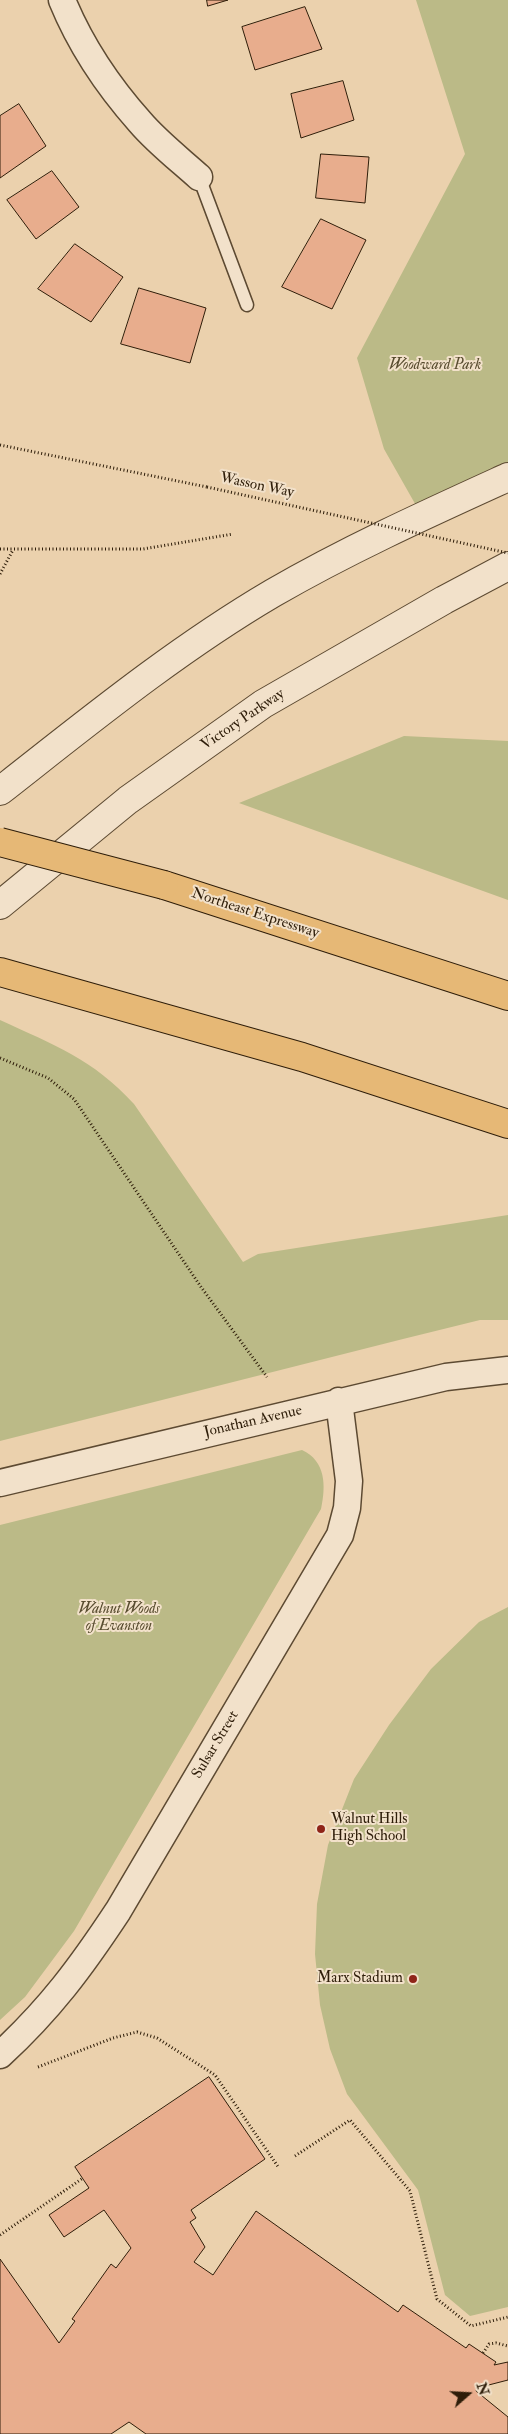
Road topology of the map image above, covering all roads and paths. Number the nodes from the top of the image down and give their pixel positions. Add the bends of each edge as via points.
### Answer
1 (62, 0) edge
2 (199, 177) joint
3 (247, 305) dead end
4 (0, 445) edge
5 (508, 477) edge
6 (233, 534) dead end
7 (0, 548) edge
8 (13, 550) junction
9 (508, 553) edge
10 (508, 566) edge
11 (0, 574) edge
12 (0, 791) edge
13 (0, 842) edge
14 (0, 904) edge
15 (0, 972) edge
16 (508, 996) edge
17 (0, 1058) edge
18 (508, 1124) edge
19 (508, 1370) edge
20 (267, 1377) dead end
21 (339, 1402) junction
22 (0, 1483) edge
23 (0, 2055) edge
24 (38, 2067) dead end
25 (295, 2156) dead end
26 (278, 2168) dead end
27 (83, 2178) dead end
28 (0, 2236) edge
29 (508, 2317) edge
30 (508, 2346) edge
31 (483, 2353) dead end

1 - 2 street via 101,73 140,123
2 - 3 lane
4 - 9 path, Wasson Way, bridge via 207,486
5 - 12 street via 422,516 274,593 177,655
6 - 8 path via 143,549
7 - 8 path
8 - 11 path
10 - 14 street, Victory Parkway via 263,704 128,800
13 - 16 highway, Northeast Expressway, bridge via 164,885
15 - 18 highway via 302,1057
17 - 20 path via 48,1078 74,1099
19 - 21 street, Jonathan Avenue via 446,1377
21 - 22 street, Jonathan Avenue
21 - 23 street, Sulsar Street via 349,1481 340,1535 84,1963 45,2011
24 - 26 path via 137,2032 157,2038 215,2075
25 - 29 path via 350,2120 410,2191 437,2299 471,2326
27 - 28 path
30 - 31 path via 489,2344

